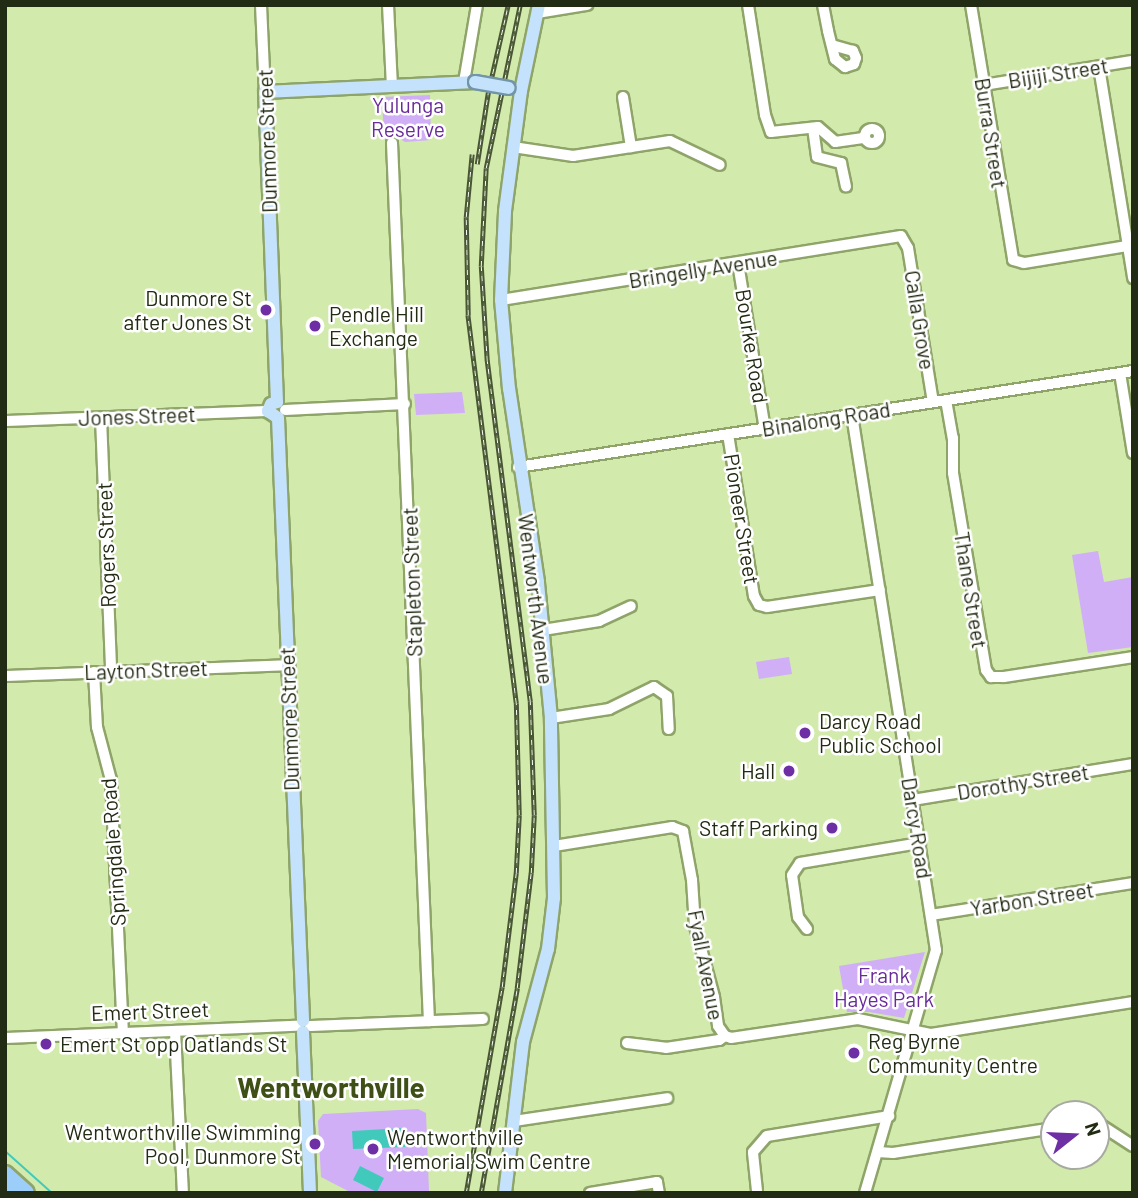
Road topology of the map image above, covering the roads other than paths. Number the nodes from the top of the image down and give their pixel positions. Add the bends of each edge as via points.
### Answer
1 (261, 5) edge
2 (388, 5) edge
3 (477, 5) edge
4 (587, 5) edge
5 (748, 5) edge
6 (823, 5) edge
7 (971, 5) edge
8 (538, 9) edge
9 (832, 45) dead end
10 (1133, 61) edge
11 (1099, 66) junction
12 (470, 82) junction
13 (984, 85) junction
14 (392, 86) junction
15 (514, 89) junction
16 (265, 92) junction
17 (623, 96) dead end
18 (813, 128) junction
19 (865, 138) dead end
20 (392, 143) dead end
21 (513, 147) junction
22 (631, 147) junction
23 (720, 165) dead end
24 (846, 186) dead end
25 (904, 238) joint
26 (1127, 246) junction
27 (738, 263) junction
28 (1133, 278) edge
29 (501, 300) junction
30 (1133, 371) edge
31 (1121, 373) junction
32 (946, 400) junction
33 (933, 402) junction
34 (405, 404) junction
35 (277, 410) junction
36 (852, 415) junction
37 (101, 418) junction
38 (5, 421) edge
39 (765, 429) junction
40 (728, 434) junction
41 (1133, 453) edge
42 (519, 467) junction
43 (880, 590) junction
44 (631, 606) dead end
45 (543, 629) junction
46 (1133, 657) edge
47 (288, 665) junction
48 (111, 671) junction
49 (94, 672) junction
50 (5, 676) edge
51 (551, 718) junction
52 (669, 729) dead end
53 (1133, 764) edge
54 (913, 800) junction
55 (920, 843) junction
56 (554, 846) junction
57 (1133, 883) edge
58 (931, 915) junction
59 (807, 929) dead end
60 (1133, 1002) edge
61 (482, 1019) dead end
62 (429, 1021) junction
63 (303, 1026) junction
64 (5, 1027) edge
65 (175, 1031) junction
66 (123, 1033) junction
67 (914, 1033) junction
68 (725, 1036) junction
69 (6, 1038) edge
70 (627, 1044) dead end
71 (667, 1098) dead end
72 (890, 1116) junction
73 (514, 1121) junction
74 (1040, 1130) edge
75 (1110, 1131) edge
76 (1133, 1146) edge
77 (878, 1152) junction
78 (5, 1174) edge
79 (757, 1191) edge
80 (26, 1193) edge
81 (183, 1193) edge
82 (310, 1193) edge
83 (505, 1193) edge
84 (590, 1193) edge
85 (659, 1193) edge
86 (865, 1193) edge

1 - 16 street, Dunmore Street
2 - 14 street
3 - 12 street
4 - 8 street
5 - 18 street via 770,130 776,134
6 - 9 street
7 - 13 street, Burra Street
8 - 15 main road, Wentworth Avenue
10 - 11 street, Bijiji Street
11 - 13 street, Bijiji Street
11 - 26 street
12 - 14 main road
12 - 15 main road, bridge
13 - 26 street, Burra Street via 1013,260 1024,263
14 - 16 main road
15 - 21 main road, Wentworth Avenue
16 - 35 main road, Dunmore Street
17 - 22 street
18 - 19 street via 821,128 835,142
18 - 24 street via 817,157 841,163
20 - 34 street, Stapleton Street
21 - 22 street via 573,156
21 - 29 main road, Wentworth Avenue
22 - 23 street via 674,141
25 - 27 street, Bringelly Avenue via 893,236
25 - 33 street, Calla Grove
26 - 28 street
27 - 29 street, Bringelly Avenue
27 - 39 street, Bourke Road
29 - 42 main road, Wentworth Avenue
30 - 31 street, Binalong Road
31 - 32 street, Binalong Road
31 - 41 street
32 - 33 street, Binalong Road
32 - 46 street, Thane Street via 953,473 986,670 991,677
33 - 36 street, Binalong Road
34 - 35 street, Jones Street
34 - 62 street, Stapleton Street
35 - 37 street, Jones Street
35 - 47 main road, Dunmore Street
36 - 39 street, Binalong Road
36 - 43 street, Darcy Road
37 - 38 street, Jones Street
37 - 48 street, Rogers Street
39 - 40 street, Binalong Road
40 - 42 street, Binalong Road
40 - 43 street, Pioneer Street via 759,606
42 - 45 main road, Wentworth Avenue
43 - 54 street, Darcy Road
44 - 45 street via 599,621
45 - 51 main road, Wentworth Avenue
47 - 48 street, Layton Street
47 - 63 main road, Dunmore Street
48 - 49 street, Layton Street
49 - 50 street, Layton Street
49 - 66 street, Springdale Road via 97,727 111,780
51 - 52 street via 608,709 654,687 667,696
51 - 56 main road, Wentworth Avenue
53 - 54 street, Dorothy Street
54 - 55 street, Darcy Road
55 - 58 street, Darcy Road
55 - 59 street via 800,863 792,875 798,917
56 - 68 street, Fyall Avenue via 672,827 682,831 699,946 718,1027
56 - 73 main road, Wentworth Avenue via 552,929 523,1042
57 - 58 street, Yarbon Street
58 - 67 street, Darcy Road via 936,955
60 - 67 street, Fyall Avenue
61 - 62 street, Emert Street
62 - 63 street, Emert Street
63 - 65 street, Emert Street
63 - 82 main road, Dunmore Street
64 - 69 street
65 - 66 street, Emert Street
65 - 81 street
66 - 69 street, Emert Street
67 - 68 street, Fyall Avenue via 858,1019
67 - 72 street, Darcy Road
68 - 70 street via 666,1048
71 - 73 street
72 - 77 street, Darcy Road
72 - 79 street via 767,1136 753,1152
73 - 83 main road, Wentworth Avenue
74 - 77 street
75 - 76 street
77 - 86 street, Darcy Road
78 - 80 highway
84 - 85 street via 657,1182

